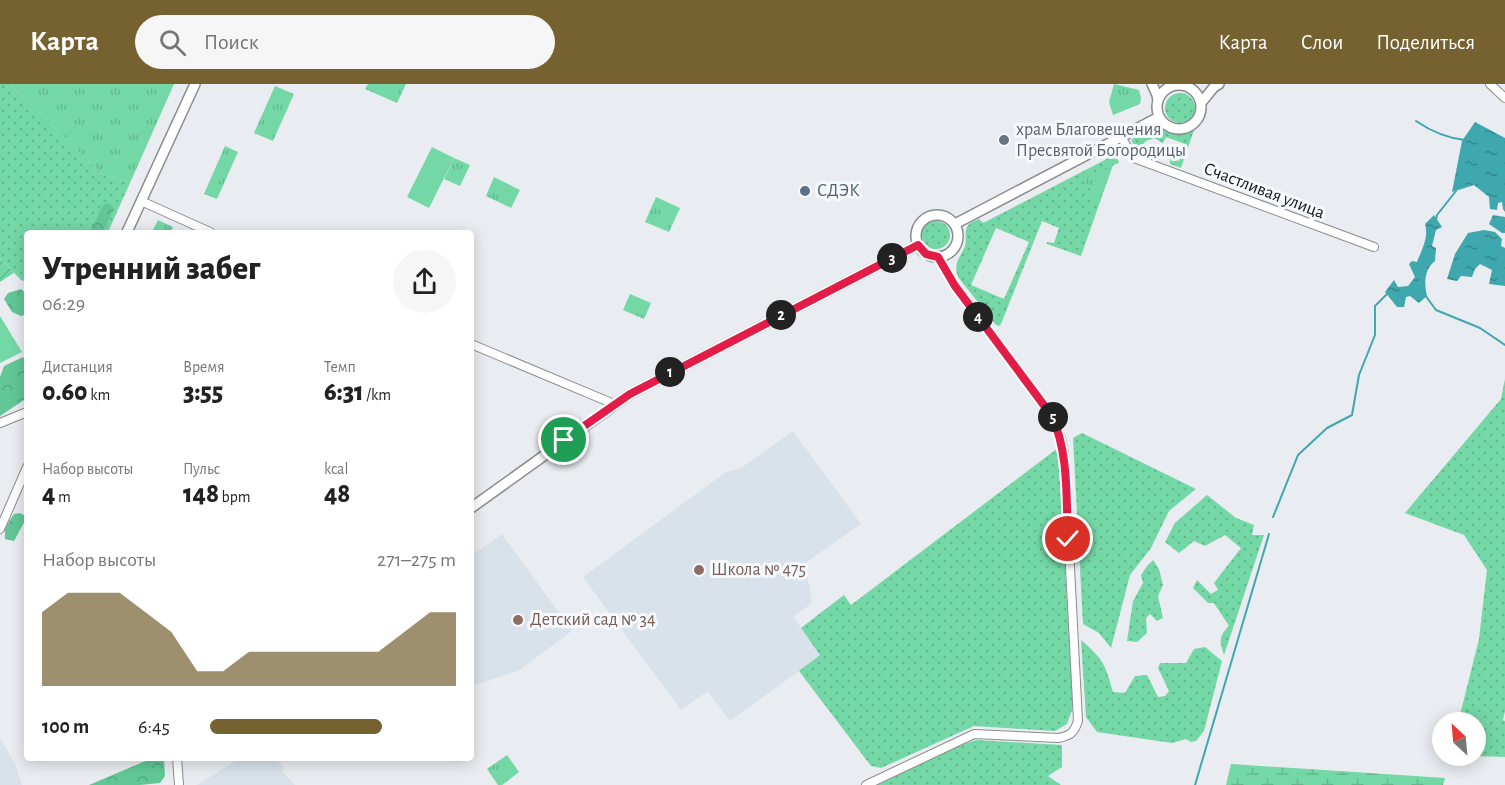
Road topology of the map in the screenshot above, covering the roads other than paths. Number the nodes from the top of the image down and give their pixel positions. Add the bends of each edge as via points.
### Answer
1 (195, 84) edge
2 (1152, 84) edge
3 (1219, 84) edge
4 (1490, 84) edge
5 (1172, 85) edge
6 (1189, 85) edge
7 (1505, 99) edge
8 (1158, 102) junction
9 (1201, 103) junction
10 (1159, 117) junction
11 (1121, 137) junction
12 (141, 201) junction
13 (955, 224) junction
14 (128, 230) edge
15 (206, 230) edge
16 (918, 245) junction
17 (1374, 247) dead end
18 (938, 257) junction
19 (474, 345) edge
20 (614, 404) junction
21 (24, 413) edge
22 (0, 423) edge
23 (24, 474) edge
24 (474, 506) edge
25 (0, 529) edge
26 (177, 761) edge
27 (179, 785) edge
28 (867, 785) edge

1 - 12 street
2 - 8 street
3 - 9 street
4 - 7 street
5 - 6 street
5 - 8 street
6 - 9 street
8 - 10 street
9 - 10 street via 1198,118 1185,128 1170,127
10 - 11 street
11 - 13 street
11 - 17 street, Счастливая улица via 1134,158
12 - 14 street
12 - 15 street
13 - 16 street via 944,215 928,216 917,228
13 - 18 street via 958,233 954,248
16 - 18 street via 926,254
16 - 20 street
18 - 28 street via 955,286 1052,416 1061,438 1078,721 1075,731 1058,738 974,734
19 - 20 street
20 - 24 street
21 - 22 street
23 - 25 street
26 - 27 street

